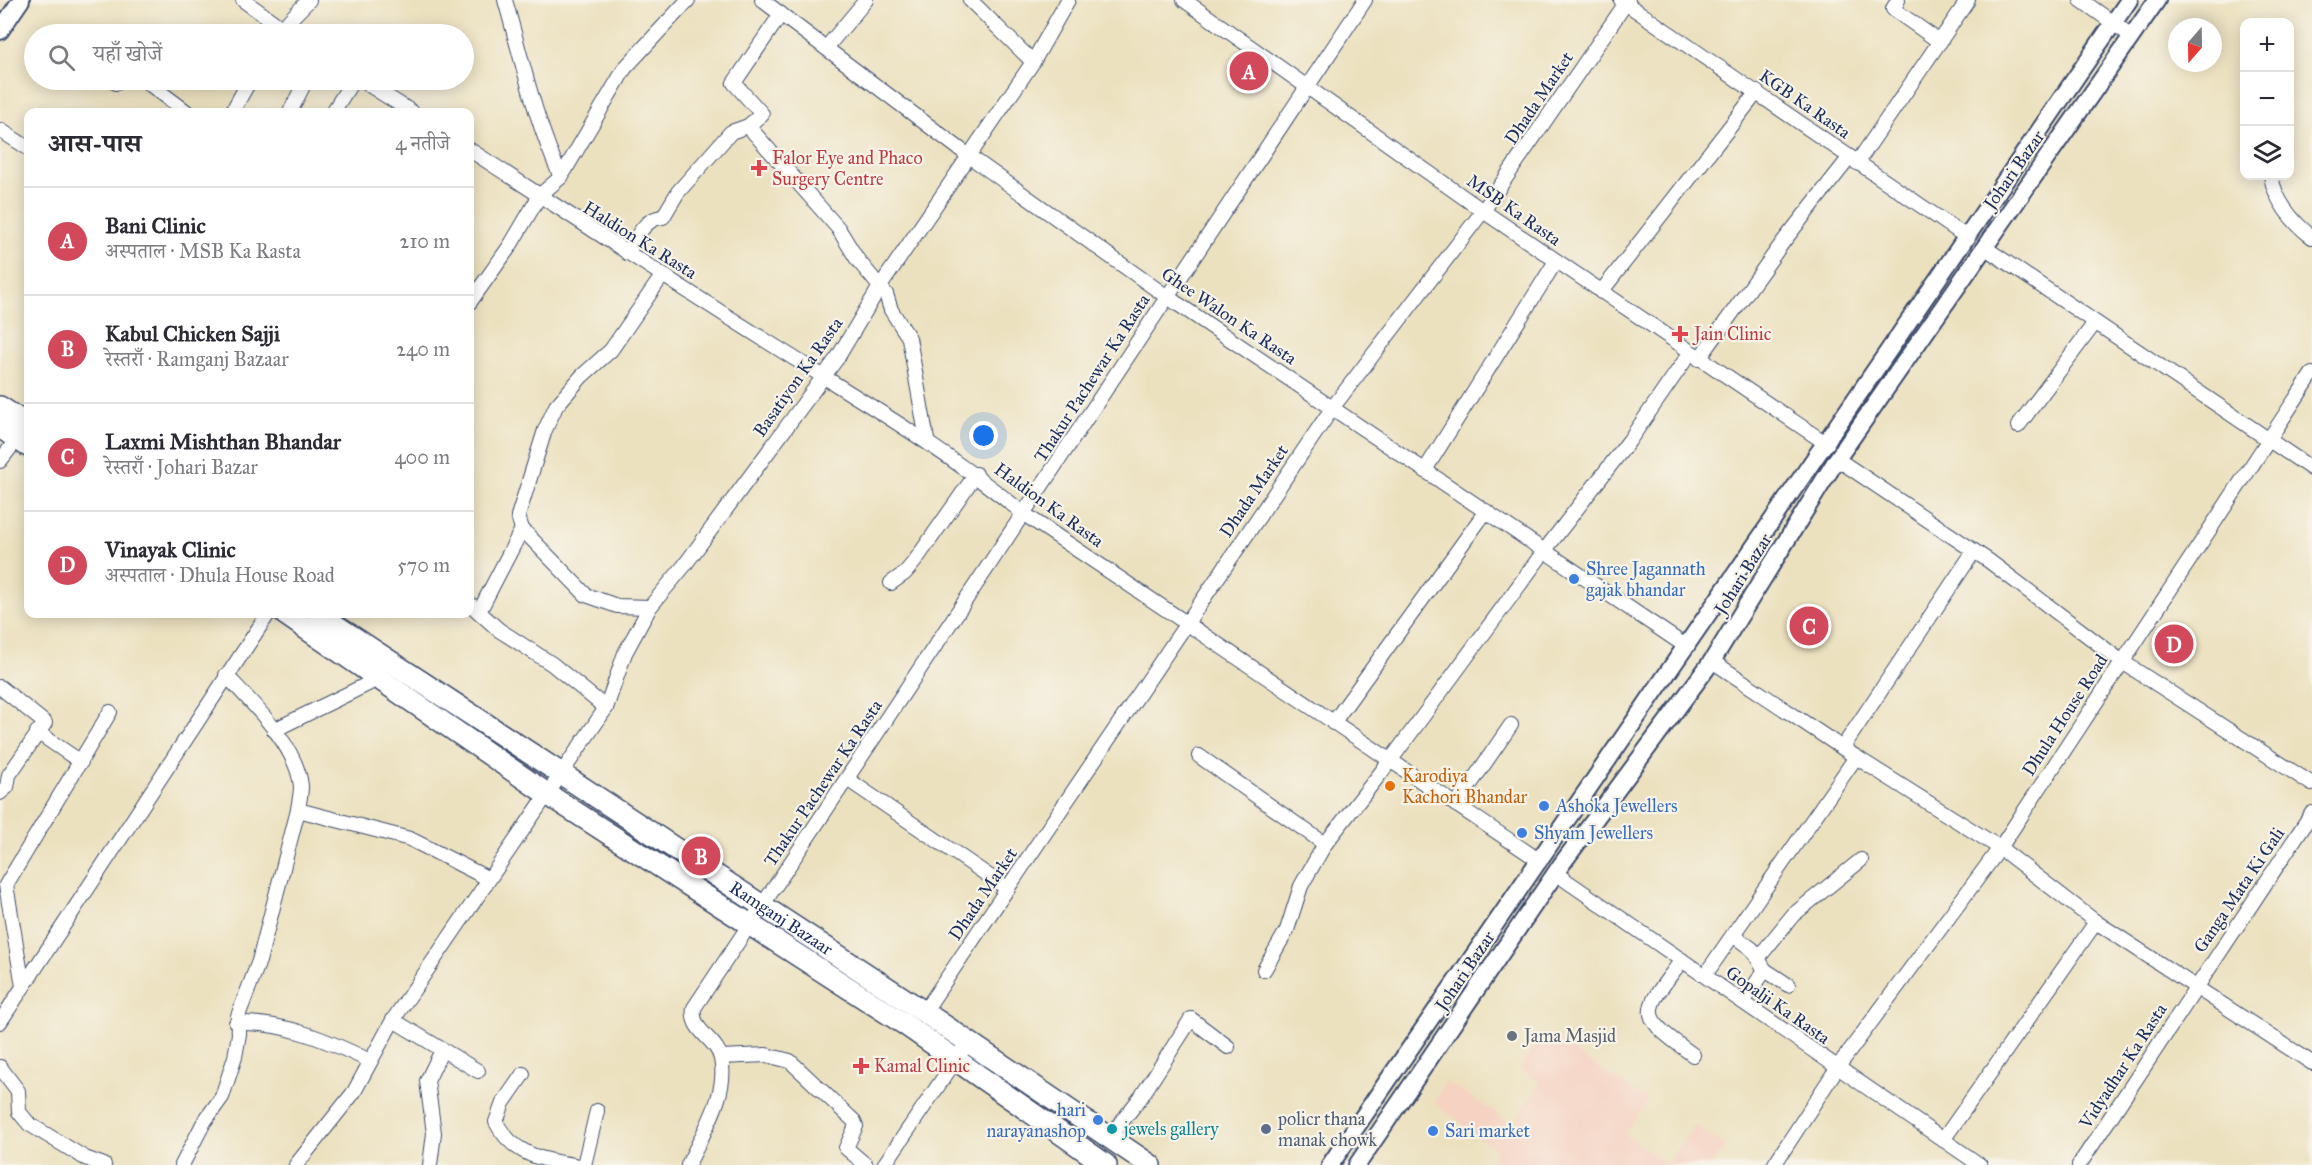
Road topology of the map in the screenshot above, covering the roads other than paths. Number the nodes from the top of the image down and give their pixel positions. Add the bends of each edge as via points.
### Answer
1 (21, 0) edge
2 (243, 0) edge
3 (309, 0) edge
4 (505, 0) edge
5 (688, 0) edge
6 (762, 0) edge
7 (866, 0) edge
8 (970, 0) edge
9 (1068, 0) edge
10 (1184, 0) edge
11 (1365, 0) edge
12 (1898, 0) edge
13 (1968, 0) edge
14 (2081, 0) edge
15 (2129, 0) edge
16 (2157, 0) edge
17 (1625, 1) edge
18 (781, 14) junction
19 (2114, 23) junction
20 (272, 24) edge
21 (289, 24) edge
22 (0, 31) edge
23 (2130, 35) junction
24 (1940, 42) junction
25 (826, 48) junction
26 (1033, 62) junction
27 (1306, 87) junction
28 (157, 90) edge
29 (244, 90) edge
30 (301, 90) edge
31 (347, 90) edge
32 (377, 90) edge
33 (1757, 92) junction
34 (182, 108) edge
35 (234, 108) edge
36 (292, 108) edge
37 (336, 108) edge
38 (406, 108) edge
39 (2056, 108) junction
40 (2073, 119) junction
41 (748, 126) junction
42 (0, 130) edge
43 (24, 145) edge
44 (474, 153) edge
45 (969, 156) junction
46 (1853, 160) junction
47 (561, 177) junction
48 (2272, 180) edge
49 (540, 195) junction
50 (1483, 211) junction
51 (2312, 237) edge
52 (1968, 238) junction
53 (1984, 247) junction
54 (627, 253) junction
55 (1556, 261) junction
56 (662, 276) junction
57 (879, 288) junction
58 (1602, 292) junction
59 (474, 296) edge
60 (1166, 296) junction
61 (2094, 324) junction
62 (1695, 356) junction
63 (2312, 374) edge
64 (822, 376) junction
65 (0, 407) edge
66 (1333, 407) junction
67 (2018, 426) dead end
68 (0, 428) edge
69 (24, 430) edge
70 (24, 432) edge
71 (24, 434) edge
72 (927, 440) junction
73 (2269, 440) junction
74 (1827, 444) junction
75 (1837, 459) junction
76 (0, 460) edge
77 (2312, 469) edge
78 (1425, 470) junction
79 (976, 474) junction
80 (1486, 511) junction
81 (1024, 514) junction
82 (522, 529) junction
83 (1545, 550) junction
84 (1974, 551) junction
85 (891, 583) dead end
86 (650, 607) junction
87 (474, 608) edge
88 (265, 618) edge
89 (291, 618) edge
90 (324, 618) edge
91 (1187, 623) junction
92 (1687, 648) junction
93 (1712, 661) junction
94 (2121, 661) junction
95 (226, 675) junction
96 (380, 678) junction
97 (0, 687) edge
98 (606, 708) junction
99 (110, 712) dead end
100 (1334, 723) junction
101 (1511, 725) dead end
102 (274, 730) junction
103 (37, 732) junction
104 (1843, 747) junction
105 (1199, 756) dead end
106 (1856, 757) junction
107 (81, 762) junction
108 (1390, 762) junction
109 (4, 771) edge
110 (560, 775) junction
111 (847, 779) junction
112 (2312, 784) edge
113 (0, 793) edge
114 (547, 794) junction
115 (1456, 805) junction
116 (298, 810) junction
117 (2312, 813) edge
118 (1325, 844) junction
119 (2000, 848) junction
120 (1861, 860) dead end
121 (1540, 861) junction
122 (1555, 873) junction
123 (489, 879) junction
124 (1008, 889) junction
125 (762, 907) junction
126 (2096, 922) junction
127 (749, 925) junction
128 (1733, 935) junction
129 (1759, 957) junction
130 (1682, 960) junction
131 (1264, 970) dead end
132 (1765, 970) junction
133 (1705, 975) junction
134 (1788, 985) dead end
135 (23, 986) junction
136 (2197, 986) junction
137 (1743, 1002) junction
138 (924, 1012) junction
139 (393, 1020) junction
140 (0, 1022) edge
141 (236, 1023) junction
142 (968, 1042) junction
143 (1228, 1047) dead end
144 (442, 1050) junction
145 (1692, 1055) dead end
146 (721, 1057) junction
147 (956, 1060) junction
148 (370, 1061) junction
149 (2312, 1063) edge
150 (0, 1067) edge
151 (1837, 1068) junction
152 (478, 1071) dead end
153 (523, 1074) dead end
154 (597, 1112) dead end
155 (1109, 1138) junction
156 (1943, 1140) junction
157 (1963, 1154) junction
158 (104, 1165) edge
159 (182, 1165) edge
160 (296, 1165) edge
161 (430, 1165) edge
162 (574, 1165) edge
163 (584, 1165) edge
164 (688, 1165) edge
165 (866, 1165) edge
166 (884, 1165) edge
167 (1106, 1165) edge
168 (1150, 1165) edge
169 (1330, 1165) edge
170 (1358, 1165) edge
171 (1774, 1165) edge
172 (1954, 1165) edge
173 (1980, 1165) edge
174 (2079, 1165) edge

1 - 22 street
2 - 20 street
3 - 21 street
4 - 47 street via 526,85
5 - 47 street via 626,68
6 - 18 street, Ghee Walon Ka Rasta
7 - 25 street
8 - 26 street
9 - 26 street, Basatiyon Ka Rasta
10 - 27 street, MSB Ka Rasta
11 - 27 street, Thakur Pachewar Ka Rasta
12 - 24 street via 1893,9
13 - 24 street
14 - 19 street
15 - 19 street, Johari Bazar
16 - 23 street, Johari Bazar
17 - 33 street, KGB Ka Rasta
17 - 50 street, Dhada Market
18 - 25 street, Ghee Walon Ka Rasta
18 - 41 street via 734,83 762,114
19 - 23 street
19 - 39 street, Johari Bazar
23 - 40 street, Johari Bazar
24 - 46 street
25 - 45 street, Ghee Walon Ka Rasta
26 - 45 street, Basatiyon Ka Rasta
27 - 50 street, MSB Ka Rasta
27 - 60 street, Thakur Pachewar Ka Rasta
28 - 34 street
29 - 35 street
30 - 36 street
31 - 37 street
32 - 38 street
33 - 46 street, KGB Ka Rasta
33 - 58 street
39 - 40 street
39 - 52 street, Johari Bazar
40 - 53 street, Johari Bazar
41 - 54 street via 731,132 678,192 663,217 646,223
41 - 57 street via 838,228
42 - 43 street
44 - 49 street, Haldion Ka Rasta
45 - 57 street, Basatiyon Ka Rasta
45 - 60 street, Ghee Walon Ka Rasta
46 - 52 street, KGB Ka Rasta
46 - 62 street via 1783,242
47 - 49 street
48 - 51 street via 2274,191 2298,226
49 - 54 street, Haldion Ka Rasta
49 - 59 street
50 - 55 street, MSB Ka Rasta
50 - 66 street, Dhada Market
52 - 74 street, Johari Bazar
53 - 61 street
53 - 75 street, Johari Bazar
54 - 56 street, Haldion Ka Rasta
55 - 58 street, MSB Ka Rasta
55 - 78 street
56 - 64 street, Haldion Ka Rasta
56 - 82 street via 611,350 565,394 550,417 518,516
57 - 64 street, Basatiyon Ka Rasta via 838,357
57 - 72 street via 909,338
58 - 62 street, MSB Ka Rasta
60 - 66 street, Ghee Walon Ka Rasta
60 - 81 street, Thakur Pachewar Ka Rasta
61 - 67 street
61 - 73 street
62 - 74 street, MSB Ka Rasta
62 - 83 street
63 - 73 street, Dhula House Road
64 - 72 street, Haldion Ka Rasta
64 - 86 street, Basatiyon Ka Rasta
65 - 69 main road
66 - 78 street, Ghee Walon Ka Rasta
66 - 91 street, Dhada Market
68 - 70 main road
71 - 76 street
72 - 79 street, Haldion Ka Rasta
73 - 77 street
73 - 94 street, Dhula House Road
74 - 92 street, Johari Bazar
75 - 84 street
75 - 93 street, Johari Bazar
78 - 80 street, Ghee Walon Ka Rasta
79 - 81 street, Haldion Ka Rasta
79 - 85 street via 915,561
80 - 83 street, Ghee Walon Ka Rasta
80 - 100 street
81 - 91 street, Haldion Ka Rasta
81 - 111 street, Thakur Pachewar Ka Rasta
82 - 86 street via 586,595 617,606
82 - 87 street
83 - 92 street, Ghee Walon Ka Rasta
83 - 108 street
84 - 94 street
84 - 104 street
86 - 98 street, Basatiyon Ka Rasta via 625,653
87 - 98 street
88 - 95 street
89 - 96 main road, Ramganj Bazaar
90 - 110 main road, Ramganj Bazaar
91 - 100 street, Haldion Ka Rasta
91 - 124 street, Dhada Market
92 - 121 street, Johari Bazar
93 - 104 street
93 - 122 street, Johari Bazar
94 - 112 street
94 - 119 street, Dhula House Road
95 - 102 street
95 - 135 street
96 - 102 street
96 - 114 main road, Ramganj Bazaar
97 - 103 street via 45,723
98 - 110 street, Basatiyon Ka Rasta
99 - 107 street
100 - 108 street, Haldion Ka Rasta
101 - 115 street
102 - 116 street via 296,769 301,787
103 - 107 street
103 - 109 street
104 - 106 street
105 - 118 street
106 - 119 street
106 - 128 street
107 - 135 street via 6,885
108 - 115 street, Haldion Ka Rasta
108 - 118 street
109 - 113 street via 7,787
110 - 114 street, Basatiyon Ka Rasta
110 - 125 main road, Ramganj Bazaar
111 - 124 street
111 - 125 street, Thakur Pachewar Ka Rasta
114 - 123 street, Basatiyon Ka Rasta
114 - 127 main road, Ramganj Bazaar
115 - 121 street, Haldion Ka Rasta
116 - 123 street via 410,839
116 - 141 street via 259,960
117 - 136 street, Ganga Mata Ki Gali
118 - 131 street via 1301,886 1287,930
119 - 126 street
119 - 151 street, Dhula House Road
120 - 129 street via 1793,915
121 - 169 street, Johari Bazar
122 - 130 street, Gopalji Ka Rasta
122 - 170 street, Johari Bazar
123 - 139 street, Basatiyon Ka Rasta
124 - 138 street, Dhada Market
125 - 127 street, Thakur Pachewar Ka Rasta
125 - 138 main road, Ramganj Bazaar
126 - 136 street
126 - 156 street
127 - 146 street, Thakur Pachewar Ka Rasta via 694,1008 692,1018
127 - 147 main road, Ramganj Bazaar
128 - 129 street
128 - 133 street
129 - 132 street
130 - 133 street, Gopalji Ka Rasta
130 - 145 street via 1653,999 1651,1017 1658,1030
132 - 134 street
132 - 137 street
133 - 137 street, Gopalji Ka Rasta
135 - 140 street
136 - 149 street
136 - 174 street, Vidyadhar Ka Rasta
137 - 151 street, Gopalji Ka Rasta
138 - 142 main road, Ramganj Bazaar
139 - 144 street
139 - 148 street, Basatiyon Ka Rasta
141 - 148 street via 296,1030
141 - 159 street via 239,1034 235,1057 222,1097
142 - 147 street
142 - 155 main road, Ramganj Bazaar
143 - 155 street via 1191,1019 1141,1097
144 - 152 street
144 - 161 street via 427,1081 434,1133
146 - 164 street via 721,1086
146 - 165 street via 765,1054 790,1061 854,1121 856,1126 846,1148
147 - 166 street
147 - 167 main road, Ramganj Bazaar
148 - 160 street, Basatiyon Ka Rasta via 354,1092
150 - 158 street via 18,1091 19,1112 29,1124
151 - 156 street, Gopalji Ka Rasta
151 - 171 street, Dhula House Road
153 - 162 street via 498,1112 496,1122 501,1133 523,1152
154 - 163 street
155 - 168 main road, Ramganj Bazaar
156 - 157 street, Gopalji Ka Rasta
157 - 172 street
157 - 173 street, Gopalji Ka Rasta

